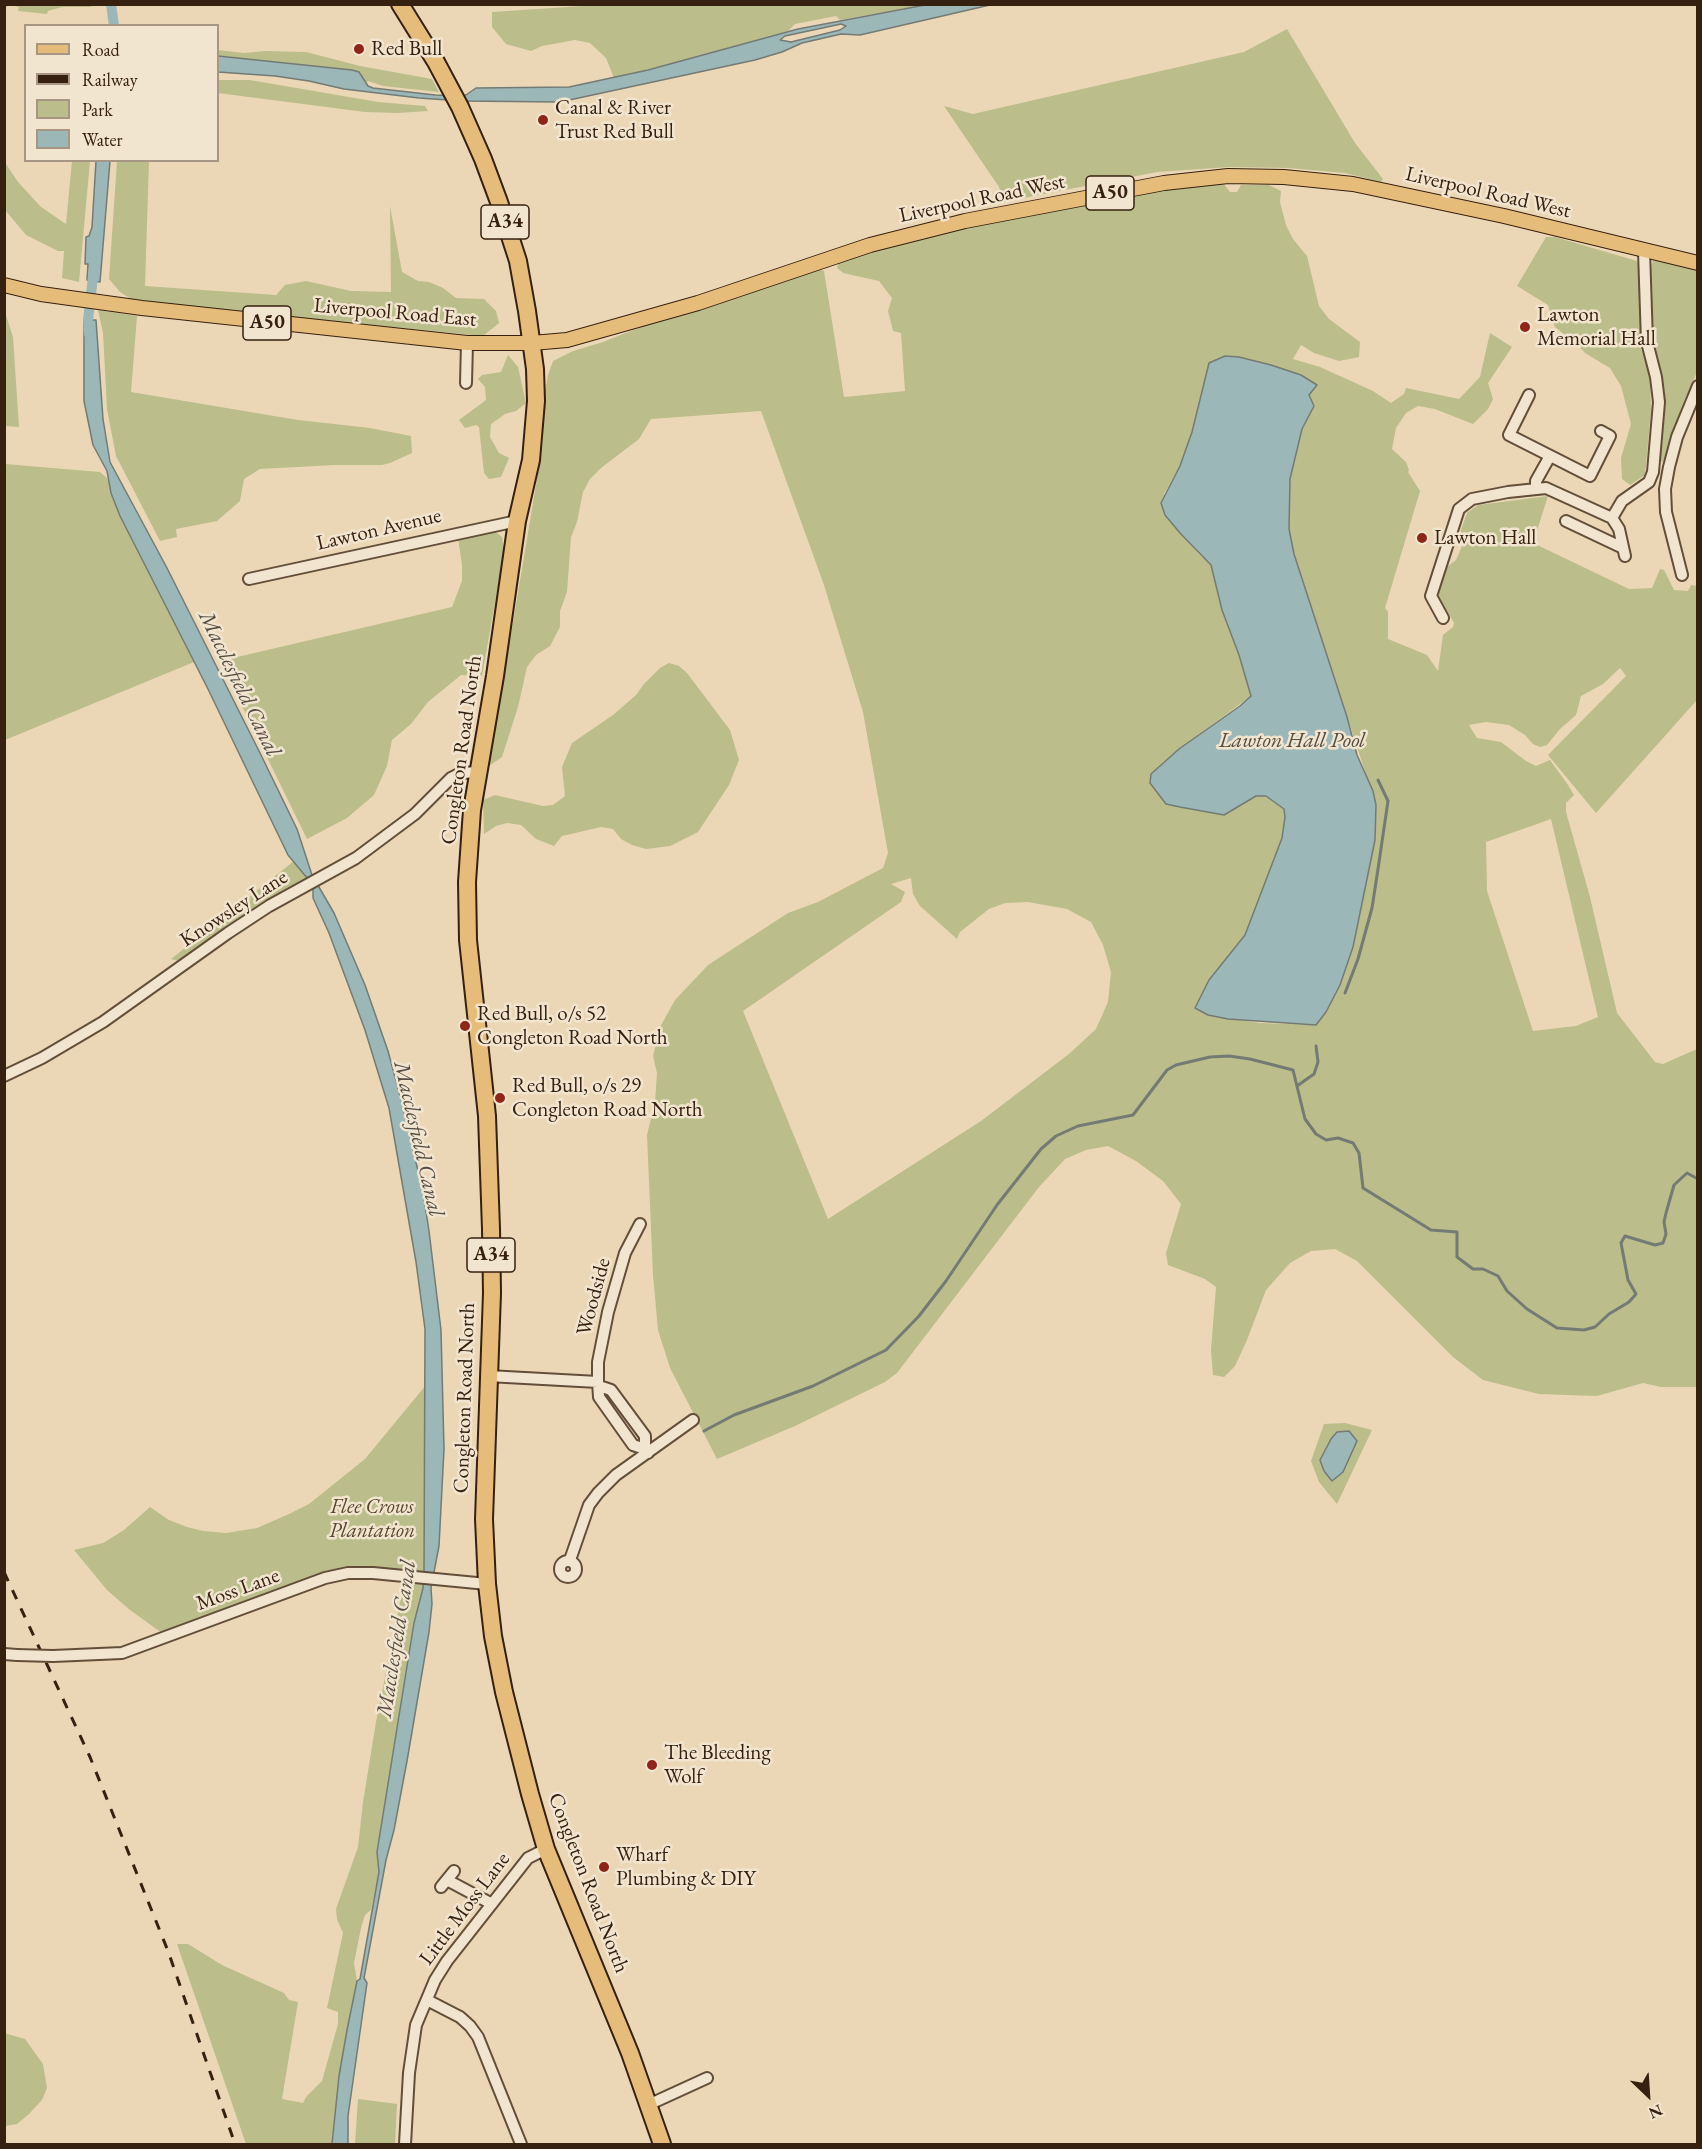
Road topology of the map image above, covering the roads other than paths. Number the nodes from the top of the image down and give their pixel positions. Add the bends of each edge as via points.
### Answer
1 (401, 5) edge
2 (1644, 250) junction
3 (1698, 264) edge
4 (4, 285) edge
5 (466, 343) junction
6 (532, 343) junction
7 (466, 383) dead end
8 (1698, 386) edge
9 (1528, 395) dead end
10 (1600, 431) dead end
11 (1550, 456) junction
12 (1669, 466) junction
13 (1653, 472) junction
14 (1536, 489) junction
15 (1612, 518) junction
16 (517, 521) junction
17 (1566, 521) dead end
18 (1682, 574) dead end
19 (249, 579) dead end
20 (1443, 618) dead end
21 (480, 772) junction
22 (4, 1076) edge
23 (640, 1224) dead end
24 (488, 1376) junction
25 (599, 1384) junction
26 (693, 1420) dead end
27 (647, 1451) junction
28 (570, 1560) dead end
29 (487, 1584) junction
30 (4, 1654) edge
31 (546, 1849) junction
32 (447, 1879) dead end
33 (492, 1904) junction
34 (427, 2000) junction
35 (707, 2078) dead end
36 (648, 2105) junction
37 (405, 2145) edge
38 (522, 2145) edge
39 (662, 2145) edge

1 - 6 highway, A34 via 447,81 483,159 518,261
2 - 3 main road, Liverpool Road West / A50
2 - 6 main road, Liverpool Road West / A50 via 1353,184 1228,176 1164,183 965,221 870,245 698,303 567,340
2 - 13 street via 1647,342 1659,402
4 - 5 main road, Liverpool Road East / A50 via 142,308
5 - 6 main road, Liverpool Road East / A50
5 - 7 street
6 - 16 highway, Congleton Road North / A34 via 536,401 531,460
8 - 12 street
9 - 11 street via 1509,435
10 - 11 street via 1610,436 1590,476
11 - 14 street via 1536,481
12 - 13 street
12 - 18 street via 1666,512
13 - 15 street via 1649,482 1622,501
14 - 15 street via 1546,488
14 - 20 street via 1472,499 1460,508 1431,596
15 - 17 street via 1624,552
16 - 19 street, Lawton Avenue
16 - 21 highway, Congleton Road North / A34
21 - 22 street, Knowsley Lane via 451,778 415,814 356,858 269,906 103,1022
21 - 24 highway, Congleton Road North / A34 via 472,810 467,882 468,940 487,1116 492,1293
23 - 25 street, Woodside via 626,1253 608,1312 598,1362
24 - 25 street
24 - 29 highway, Congleton Road North / A34 via 484,1519
25 - 27 street via 599,1397 633,1446
26 - 27 street
27 - 28 street via 616,1475 589,1505
29 - 30 street, Moss Lane, bridge via 348,1573 122,1653
29 - 31 highway, Congleton Road North / A34 via 504,1692
31 - 33 street, Little Moss Lane via 528,1858
31 - 36 highway, Congleton Road North / A34
32 - 33 street
33 - 34 street, Little Moss Lane via 447,1961
34 - 37 street, Little Moss Lane via 416,2025
34 - 38 street via 460,2017 478,2037
35 - 36 street
36 - 39 highway, Congleton Road North / A34

